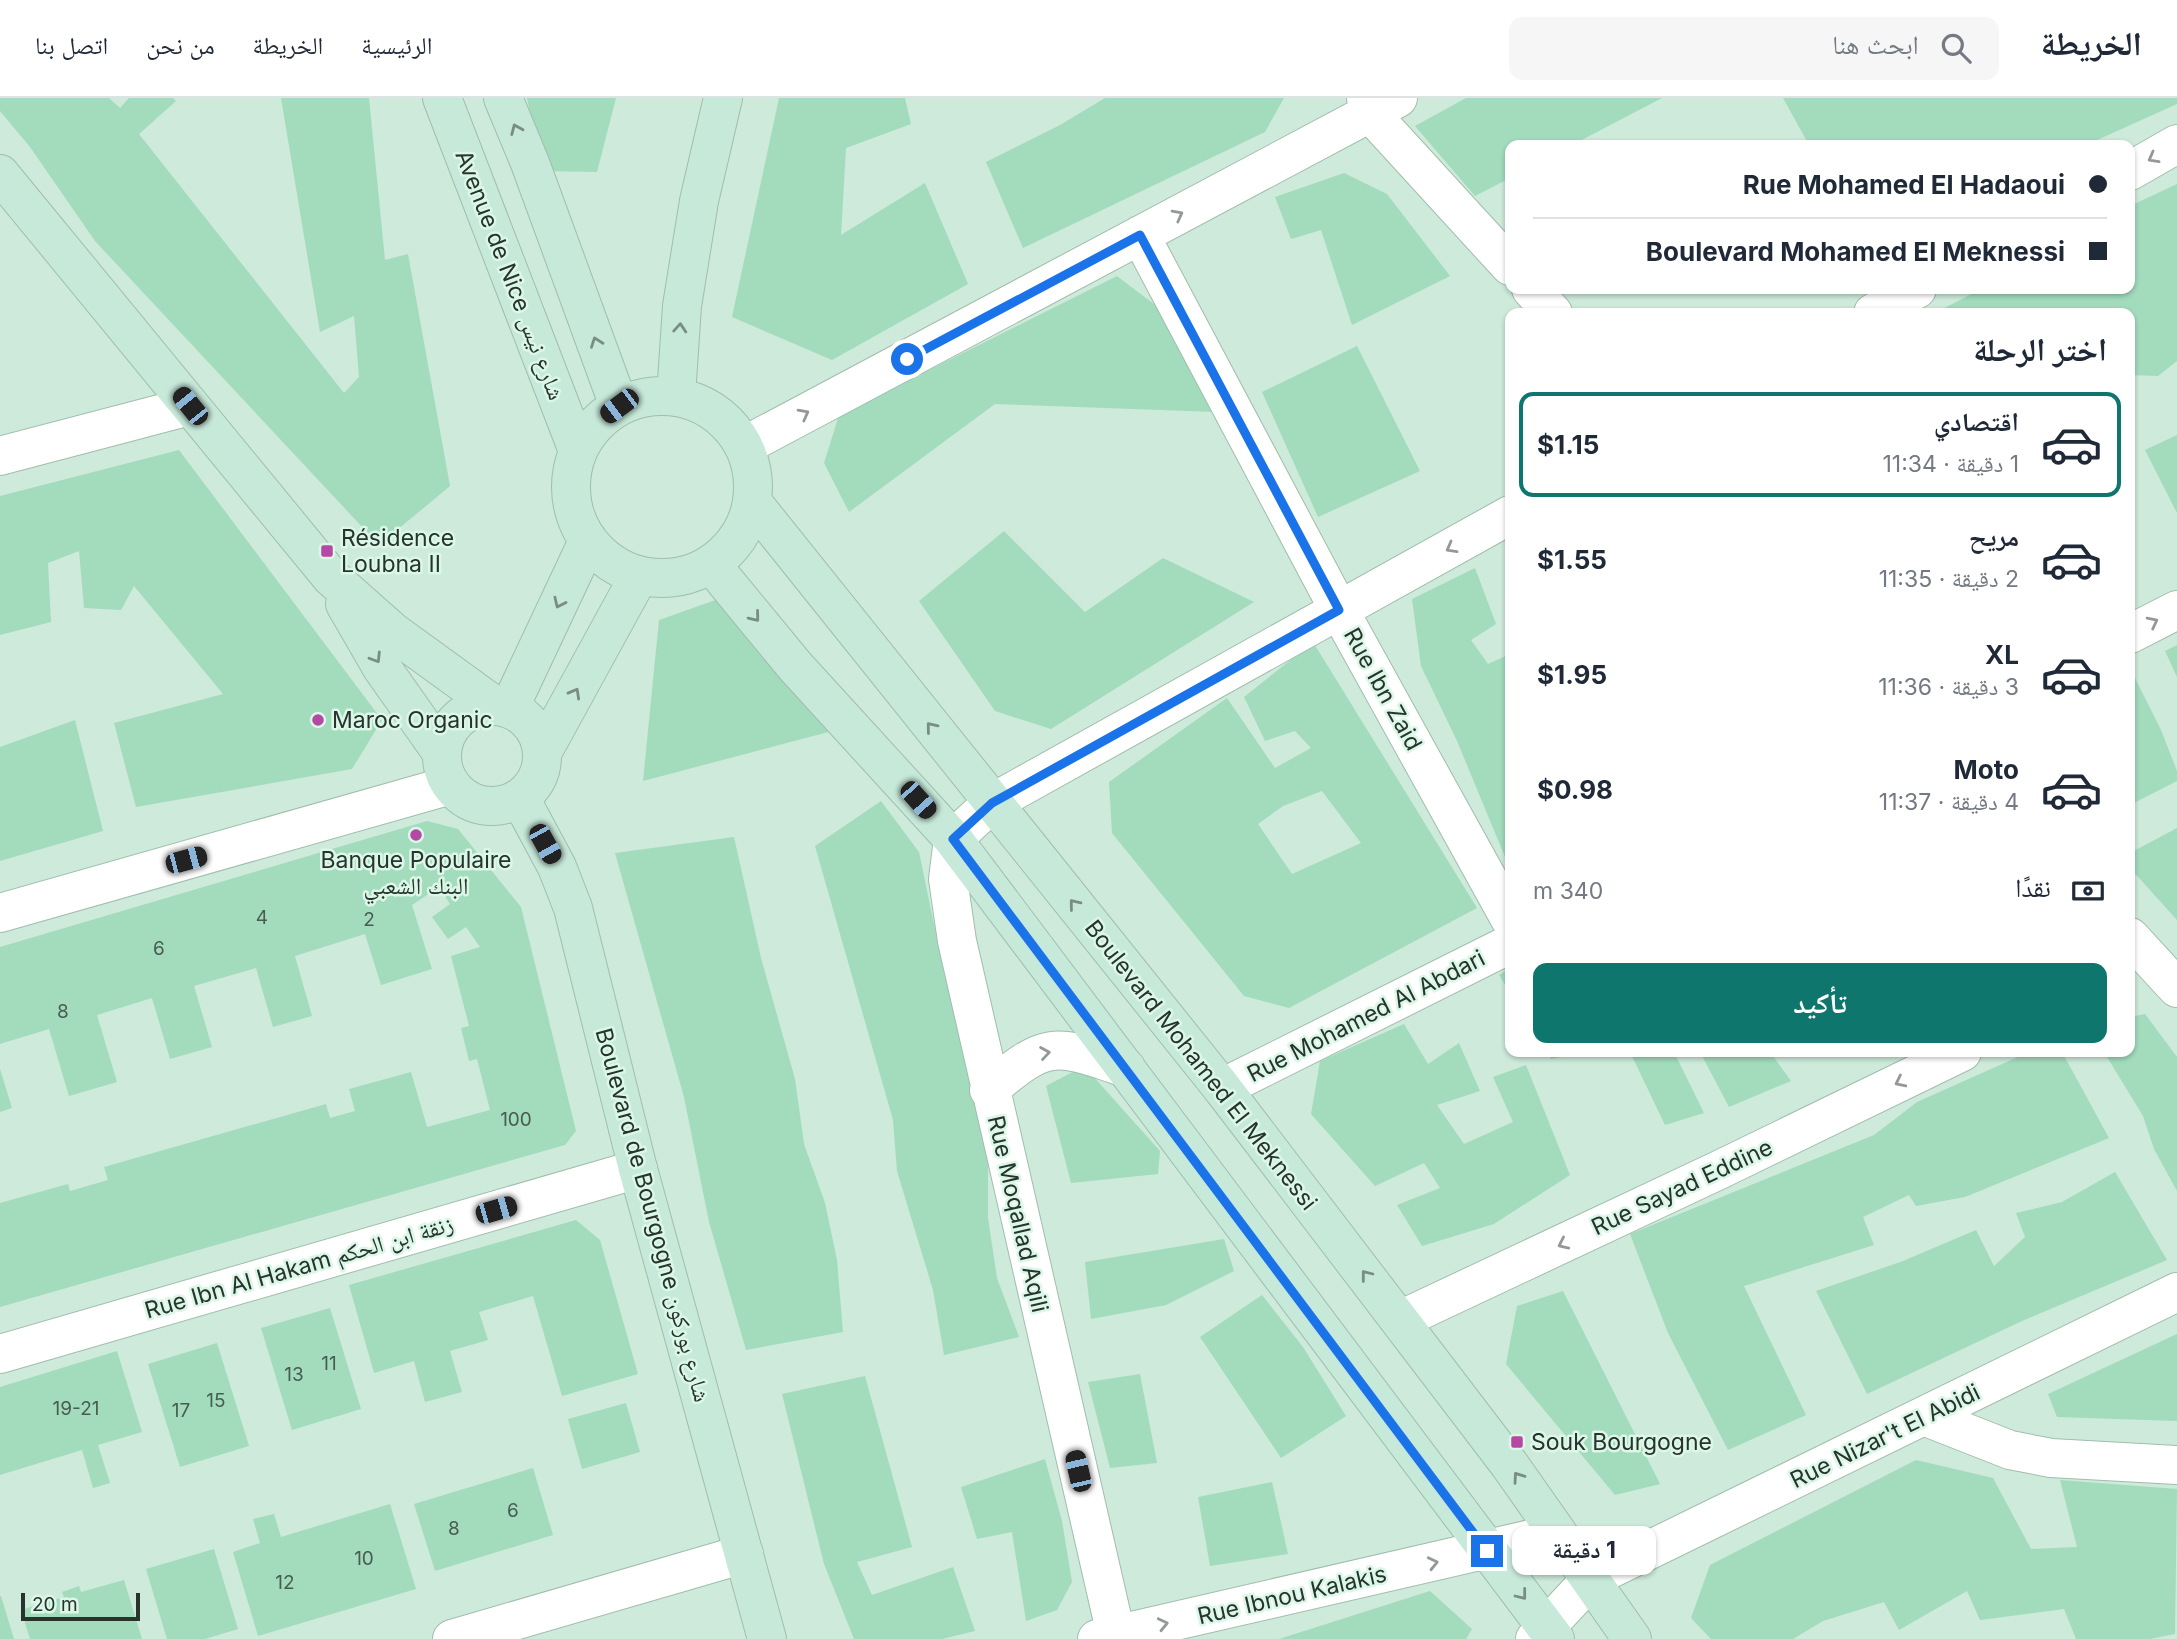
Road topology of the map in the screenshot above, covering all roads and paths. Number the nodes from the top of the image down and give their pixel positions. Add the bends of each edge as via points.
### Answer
1 (442, 98) edge
2 (503, 98) edge
3 (723, 98) edge
4 (1378, 103) edge
5 (2177, 145) edge
6 (2135, 168) edge
7 (0, 174) edge
8 (1140, 235) junction
9 (1505, 261) edge
10 (1536, 294) edge
11 (1908, 294) edge
12 (1548, 308) edge
13 (1882, 308) edge
14 (676, 396) junction
15 (190, 406) junction
16 (619, 406) junction
17 (744, 446) junction
18 (578, 451) junction
19 (0, 456) edge
20 (753, 503) junction
21 (1505, 518) edge
22 (588, 541) junction
23 (711, 564) junction
24 (639, 576) junction
25 (331, 577) junction
26 (1339, 610) junction
27 (2177, 610) edge
28 (2135, 631) edge
29 (502, 707) junction
30 (542, 753) junction
31 (447, 769) junction
32 (520, 798) junction
33 (992, 803) junction
34 (953, 839) junction
35 (1505, 910) edge
36 (0, 913) edge
37 (1505, 946) edge
38 (2137, 955) edge
39 (2177, 988) edge
40 (1952, 1057) edge
41 (1126, 1068) junction
42 (1222, 1088) junction
43 (989, 1090) junction
44 (638, 1169) junction
45 (2177, 1292) edge
46 (1401, 1320) junction
47 (0, 1354) edge
48 (1926, 1417) junction
49 (2177, 1465) edge
50 (1557, 1532) junction
51 (1487, 1551) junction
52 (744, 1554) junction
53 (1592, 1578) junction
54 (1545, 1634) edge
55 (1110, 1637) edge
56 (452, 1639) edge
57 (767, 1639) edge
58 (1632, 1639) edge

1 - 18 main road, Avenue de Nice شارع نيس
16 -> 2 main road
14 -> 3 main road via 682,306 699,201
8 -> 4 street
4 - 9 street
5 -> 6 street
7 - 15 main road
17 -> 8 street
8 - 26 street, Rue Ibn Zaid
10 - 12 street
11 - 13 street
14 - 16 main road via 647,397
14 - 17 main road via 719,416
15 - 19 street
15 - 25 main road
16 - 18 main road via 595,425
17 - 20 main road via 753,474
18 - 22 main road via 570,481 574,513
20 - 23 main road via 743,530 726,554
33 -> 20 main road, Boulevard Mohamed El Meknessi
21 -> 26 street
22 - 24 main road via 610,564
22 -> 29 main road
23 - 24 main road via 700,572 670,579
23 -> 34 main road via 794,666
30 -> 24 main road
25 - 29 main road via 425,658
25 -> 31 main road
26 - 33 street
26 - 35 street, Rue Ibn Zaid
28 -> 27 street
29 - 30 main road via 532,725
29 - 31 main road via 479,707 449,731
30 - 32 main road via 540,770
31 - 32 main road via 470,801 487,806
31 - 36 street
32 - 44 main road, Boulevard de Bourgogne شارع بوركون via 573,908
33 - 34 street
42 -> 33 main road, Boulevard Mohamed El Meknessi
34 - 41 main road
34 - 43 street, Rue Moqallad Aqili via 948,879 951,911
37 - 42 street, Rue Mohamed Al Abdari
38 - 39 street
40 -> 46 street, Rue Sayad Eddine
43 -> 41 street via 1035,1053 1051,1050 1076,1052
41 - 51 main road
46 -> 42 main road, Boulevard Mohamed El Meknessi
43 - 55 street, Rue Moqallad Aqili
44 - 47 street, Rue Ibn Al Hakam زنقة ابن الحكم
44 - 52 main road, Boulevard de Bourgogne شارع بوركون
45 - 48 street, Rue Nizar't El Abidi
50 -> 46 main road, Boulevard Mohamed El Meknessi
48 - 49 street via 2010,1450 2051,1458
48 - 53 street, Rue Nizar't El Abidi
50 - 51 street, Rue Ibnou Kalakis
50 - 53 main road, Boulevard Mohamed El Meknessi
51 -> 54 main road
55 -> 51 street, Rue Ibnou Kalakis
52 - 56 street
52 - 57 main road, Boulevard de Bourgogne شارع بوركون
53 - 54 street, Rue Nizar't El Abidi
53 - 58 main road, Boulevard Mohamed El Meknessi

